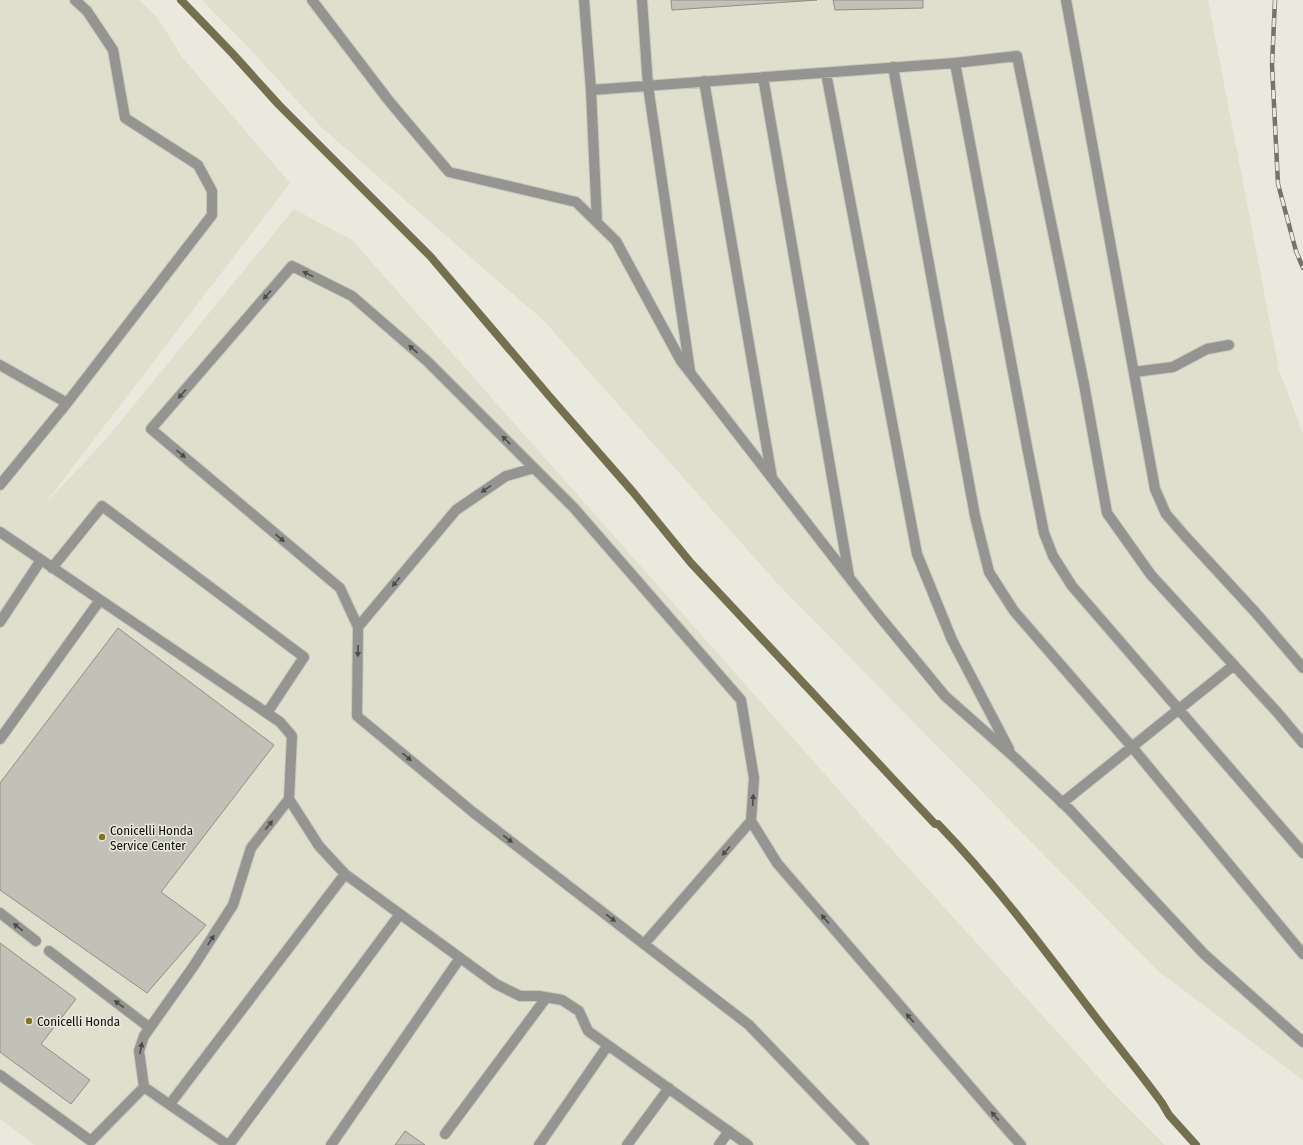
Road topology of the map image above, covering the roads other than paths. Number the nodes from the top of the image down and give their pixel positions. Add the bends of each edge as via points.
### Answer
1 (75, 0) edge
2 (312, 0) edge
3 (584, 0) edge
4 (642, 0) edge
5 (1066, 0) edge
6 (955, 63) junction
7 (893, 67) junction
8 (826, 73) junction
9 (763, 77) junction
10 (704, 82) junction
11 (648, 86) junction
12 (591, 90) junction
13 (596, 222) junction
14 (1229, 345) dead end
15 (0, 365) edge
16 (1134, 372) junction
17 (690, 373) junction
18 (67, 403) junction
19 (534, 468) junction
20 (772, 479) junction
21 (0, 485) edge
22 (0, 532) edge
23 (41, 560) junction
24 (52, 568) junction
25 (850, 578) junction
26 (100, 600) junction
27 (0, 622) edge
28 (358, 627) junction
29 (1234, 665) junction
30 (1303, 668) edge
31 (1179, 710) junction
32 (267, 713) junction
33 (0, 739) edge
34 (1303, 743) edge
35 (1132, 747) junction
36 (1013, 756) junction
37 (289, 800) junction
38 (1062, 803) junction
39 (751, 821) junction
40 (1303, 853) edge
41 (345, 874) junction
42 (0, 913) edge
43 (400, 914) junction
44 (36, 941) dead end
45 (644, 944) junction
46 (49, 951) dead end
47 (1303, 954) edge
48 (460, 958) junction
49 (546, 998) junction
50 (150, 1028) junction
51 (1303, 1042) edge
52 (608, 1045) junction
53 (0, 1075) edge
54 (144, 1086) junction
55 (669, 1088) junction
56 (170, 1104) junction
57 (729, 1131) junction
58 (445, 1134) dead end
59 (92, 1144) edge
60 (229, 1145) edge
61 (331, 1145) edge
62 (539, 1145) edge
63 (627, 1145) edge
64 (719, 1145) edge
65 (748, 1145) edge
66 (864, 1145) edge
67 (1021, 1145) edge

1 - 18 street via 88,11 113,50 125,118 198,166 212,191 212,215
2 - 13 street via 389,101 449,172 576,202
3 - 12 street
4 - 11 street
5 - 16 street
6 - 7 street
6 - 29 street via 1017,56 1084,384 1107,513 1151,575
6 - 31 street via 1044,533 1053,556 1072,586
7 - 8 street
7 - 35 street via 974,516 988,572 1014,611
8 - 9 street
8 - 36 street via 917,554 952,640
9 - 10 street
9 - 25 street
10 - 11 street
10 - 20 street
11 - 12 street
11 - 17 street
12 - 13 street
13 - 17 street via 616,241
14 - 16 street via 1207,349 1174,367
15 - 18 street
16 - 30 street via 1155,489 1166,514
17 - 20 street
18 - 21 street
19 -> 28 street via 506,476 456,510
19 -> 28 street via 427,361 352,296 292,266 151,429 340,588
39 -> 19 street via 754,778 741,700 574,508
20 - 25 street
22 - 23 street
23 - 24 street
23 - 27 street
24 - 26 street
24 - 32 street via 102,506 304,657
25 - 36 street via 945,696
26 - 32 street
26 - 33 street
28 -> 45 street via 357,716 474,813
29 - 31 street
29 - 34 street
31 - 35 street
31 - 40 street
32 - 37 street via 280,722 292,736
35 - 38 street
35 - 47 street
36 - 38 street
37 - 41 street via 319,846
50 -> 37 street via 233,905 251,848
38 - 51 street via 1204,954
39 -> 45 street
67 -> 39 street via 777,864
41 - 43 street
41 - 56 street
44 -> 42 street
43 - 48 street
43 - 60 street
45 - 66 street via 749,1025
50 -> 46 street
48 - 49 street via 496,984 520,996
48 - 61 street
49 - 52 street via 562,1000 579,1011 588,1030
49 - 58 street
54 -> 50 street via 139,1051
52 - 55 street
52 - 62 street
53 - 59 street
54 - 56 street
54 - 59 street
55 - 57 street
55 - 63 street
56 - 60 street
57 - 64 street
57 - 65 street

